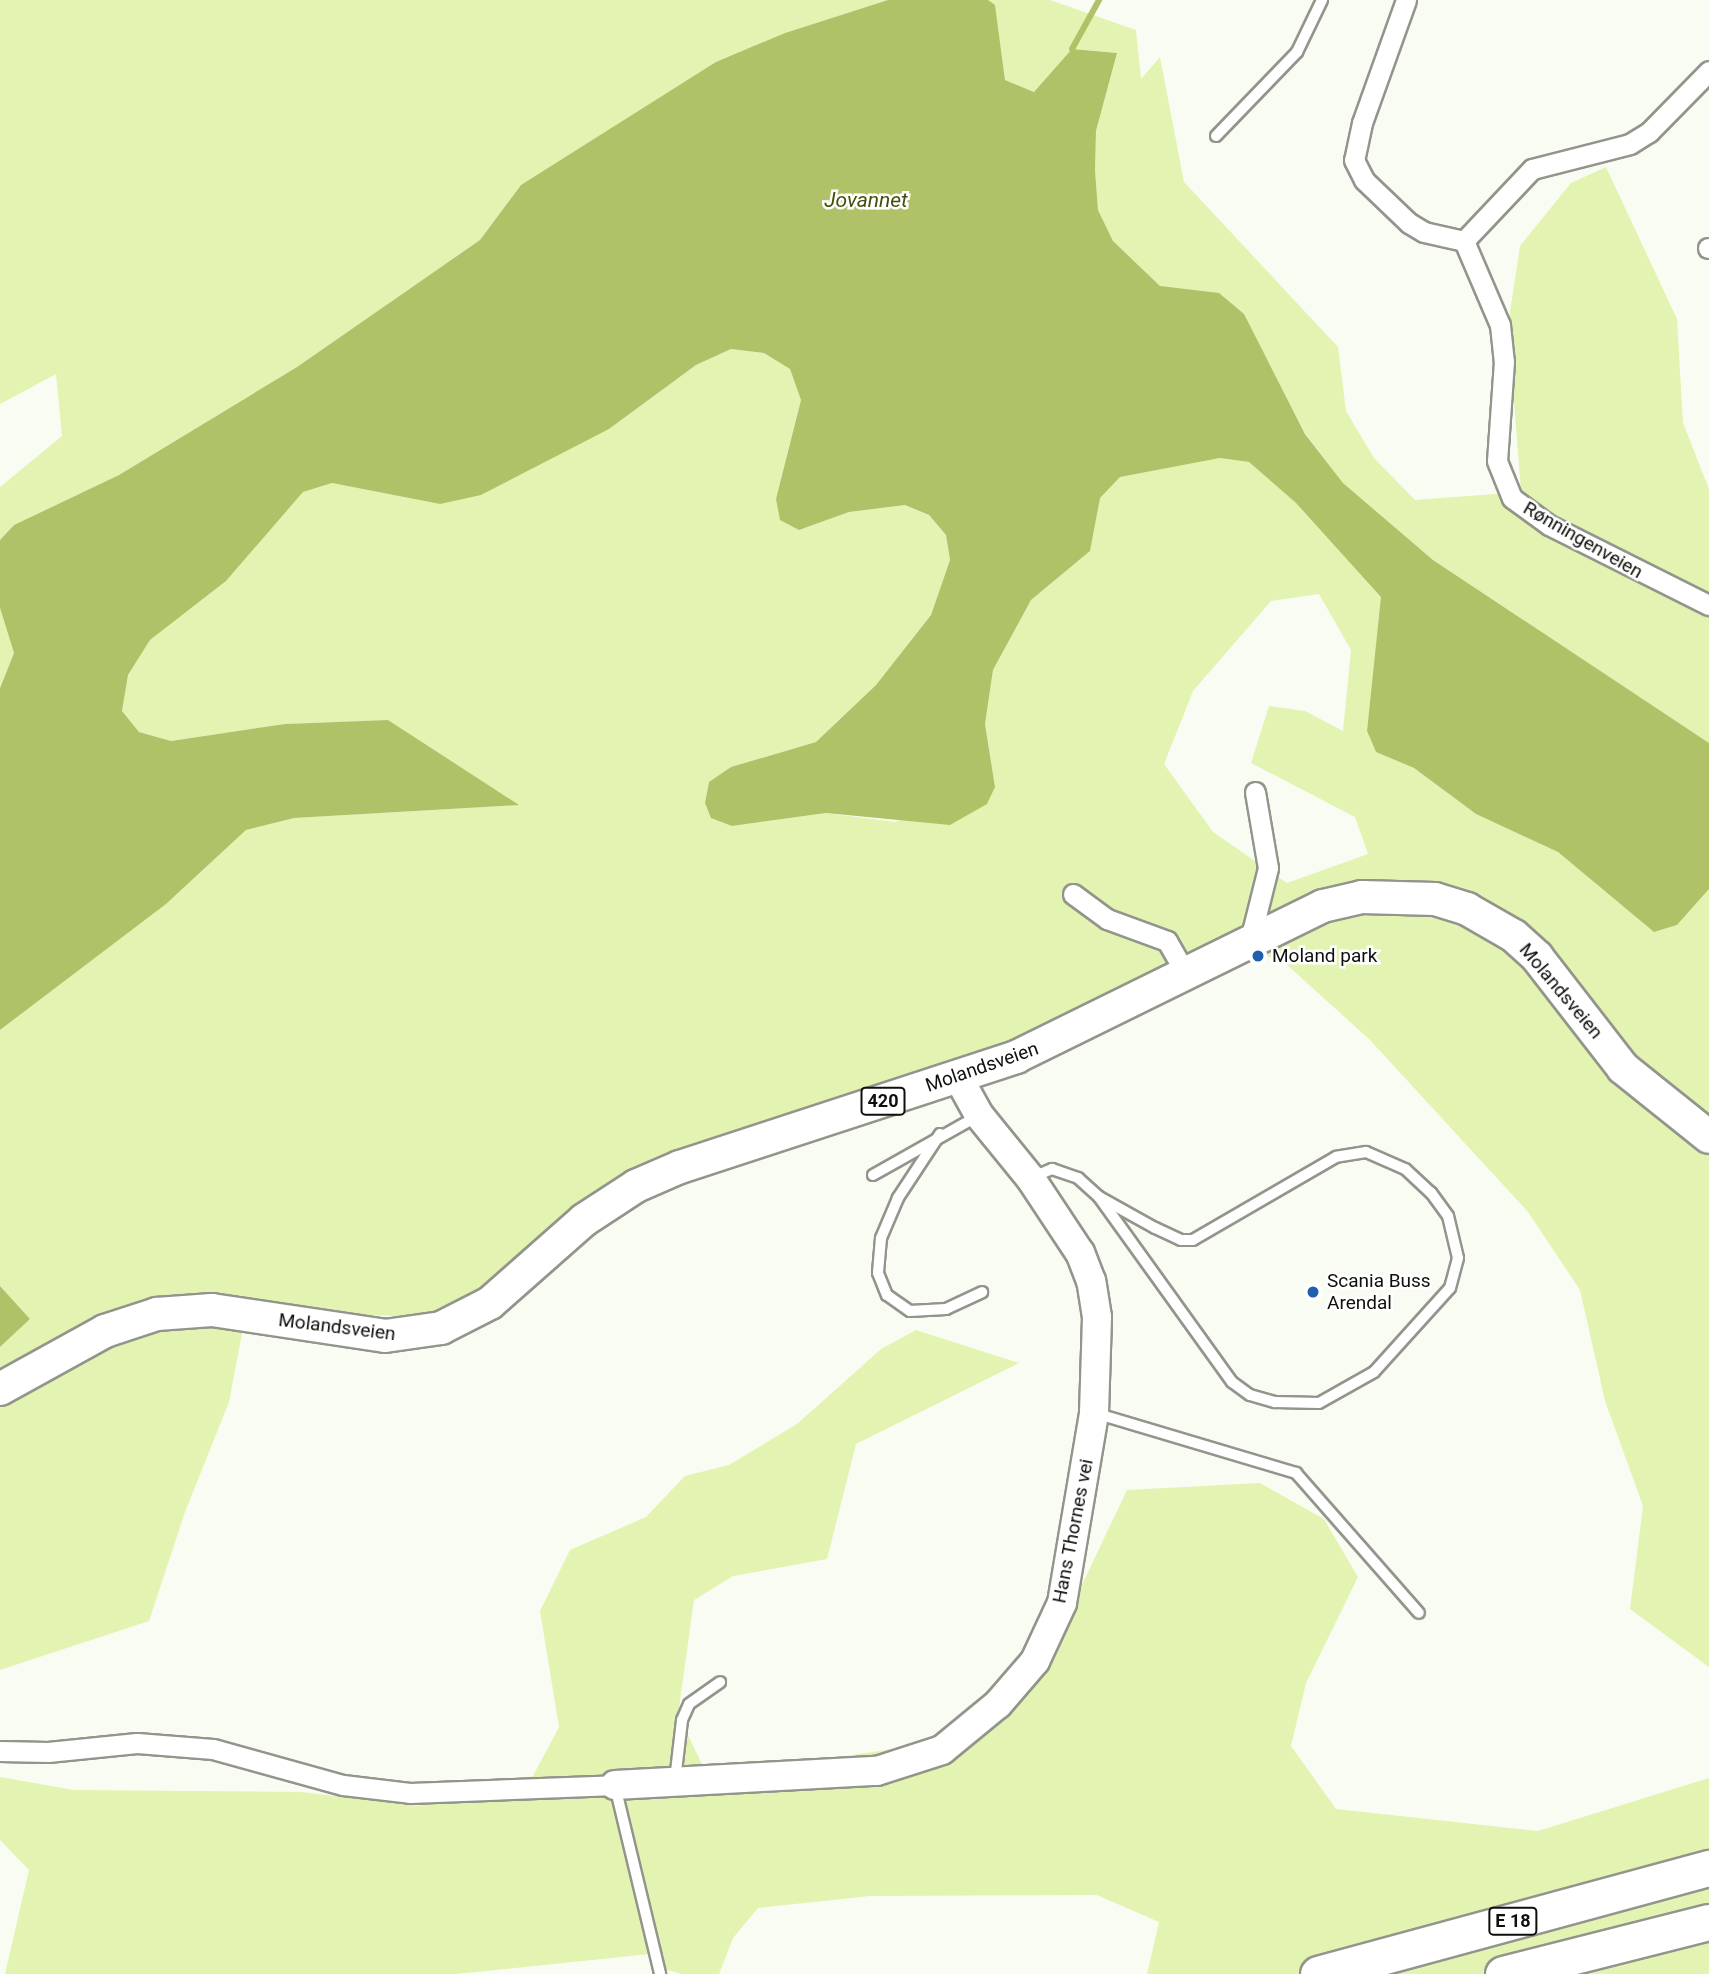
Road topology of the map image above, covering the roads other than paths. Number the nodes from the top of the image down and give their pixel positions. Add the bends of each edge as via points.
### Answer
1 (1322, 0) edge
2 (1406, 0) edge
3 (1709, 71) edge
4 (1216, 136) dead end
5 (1464, 241) junction
6 (1709, 605) edge
7 (1255, 792) dead end
8 (1073, 894) dead end
9 (1256, 937) junction
10 (1186, 974) junction
11 (958, 1077) junction
12 (979, 1115) junction
13 (940, 1134) junction
14 (1709, 1137) edge
15 (873, 1175) dead end
16 (1031, 1179) junction
17 (1099, 1197) junction
18 (982, 1292) dead end
19 (0, 1389) edge
20 (1094, 1413) junction
21 (1419, 1613) dead end
22 (720, 1682) dead end
23 (0, 1751) edge
24 (675, 1781) junction
25 (615, 1785) junction
26 (1709, 1868) edge
27 (1709, 1922) edge
28 (660, 1974) edge
29 (1318, 1974) edge
30 (1503, 1974) edge

1 - 4 lane via 1297,52
2 - 5 street via 1362,123 1354,160 1364,180 1409,223 1424,232
3 - 5 street via 1649,132 1630,144 1532,169
5 - 6 street, Rønningenveien via 1500,325 1504,361 1497,461 1512,498 1594,550
7 - 9 street via 1268,868 1253,928
8 - 10 street via 1107,919 1167,941
9 - 10 main road, Molandsveien / 420
9 - 14 main road, Molandsveien / 420 via 1323,906 1362,897 1416,896 1467,909 1514,936 1537,957 1623,1068
10 - 11 main road, Molandsveien / 420 via 1048,1044
11 - 12 street, Hans Thornes vei
11 - 19 main road, Molandsveien / 420 via 680,1167 636,1186 584,1220 490,1303 442,1328 385,1336 212,1310 156,1314 105,1331
12 - 13 lane
12 - 16 street, Hans Thornes vei
13 - 15 lane
13 - 18 lane via 894,1208 881,1238 878,1273 887,1295 910,1311 947,1309
16 - 17 lane via 1052,1169 1065,1170
16 - 20 street, Hans Thornes vei via 1080,1253 1091,1281 1097,1317
17 - 17 lane via 1232,1382 1250,1395 1275,1402 1319,1403 1374,1372 1450,1288 1458,1258 1447,1216 1431,1193 1405,1169 1366,1152 1336,1157 1193,1240 1164,1232
20 - 21 lane via 1296,1473
20 - 24 street, Hans Thornes vei via 1062,1603 1035,1661 998,1704 942,1750 877,1772
22 - 24 lane via 689,1704 682,1720
23 - 25 street via 137,1744 213,1749 343,1785 410,1793
24 - 25 street, Hans Thornes vei
25 - 28 lane
26 - 29 highway, E 18
27 - 30 highway, E 18

